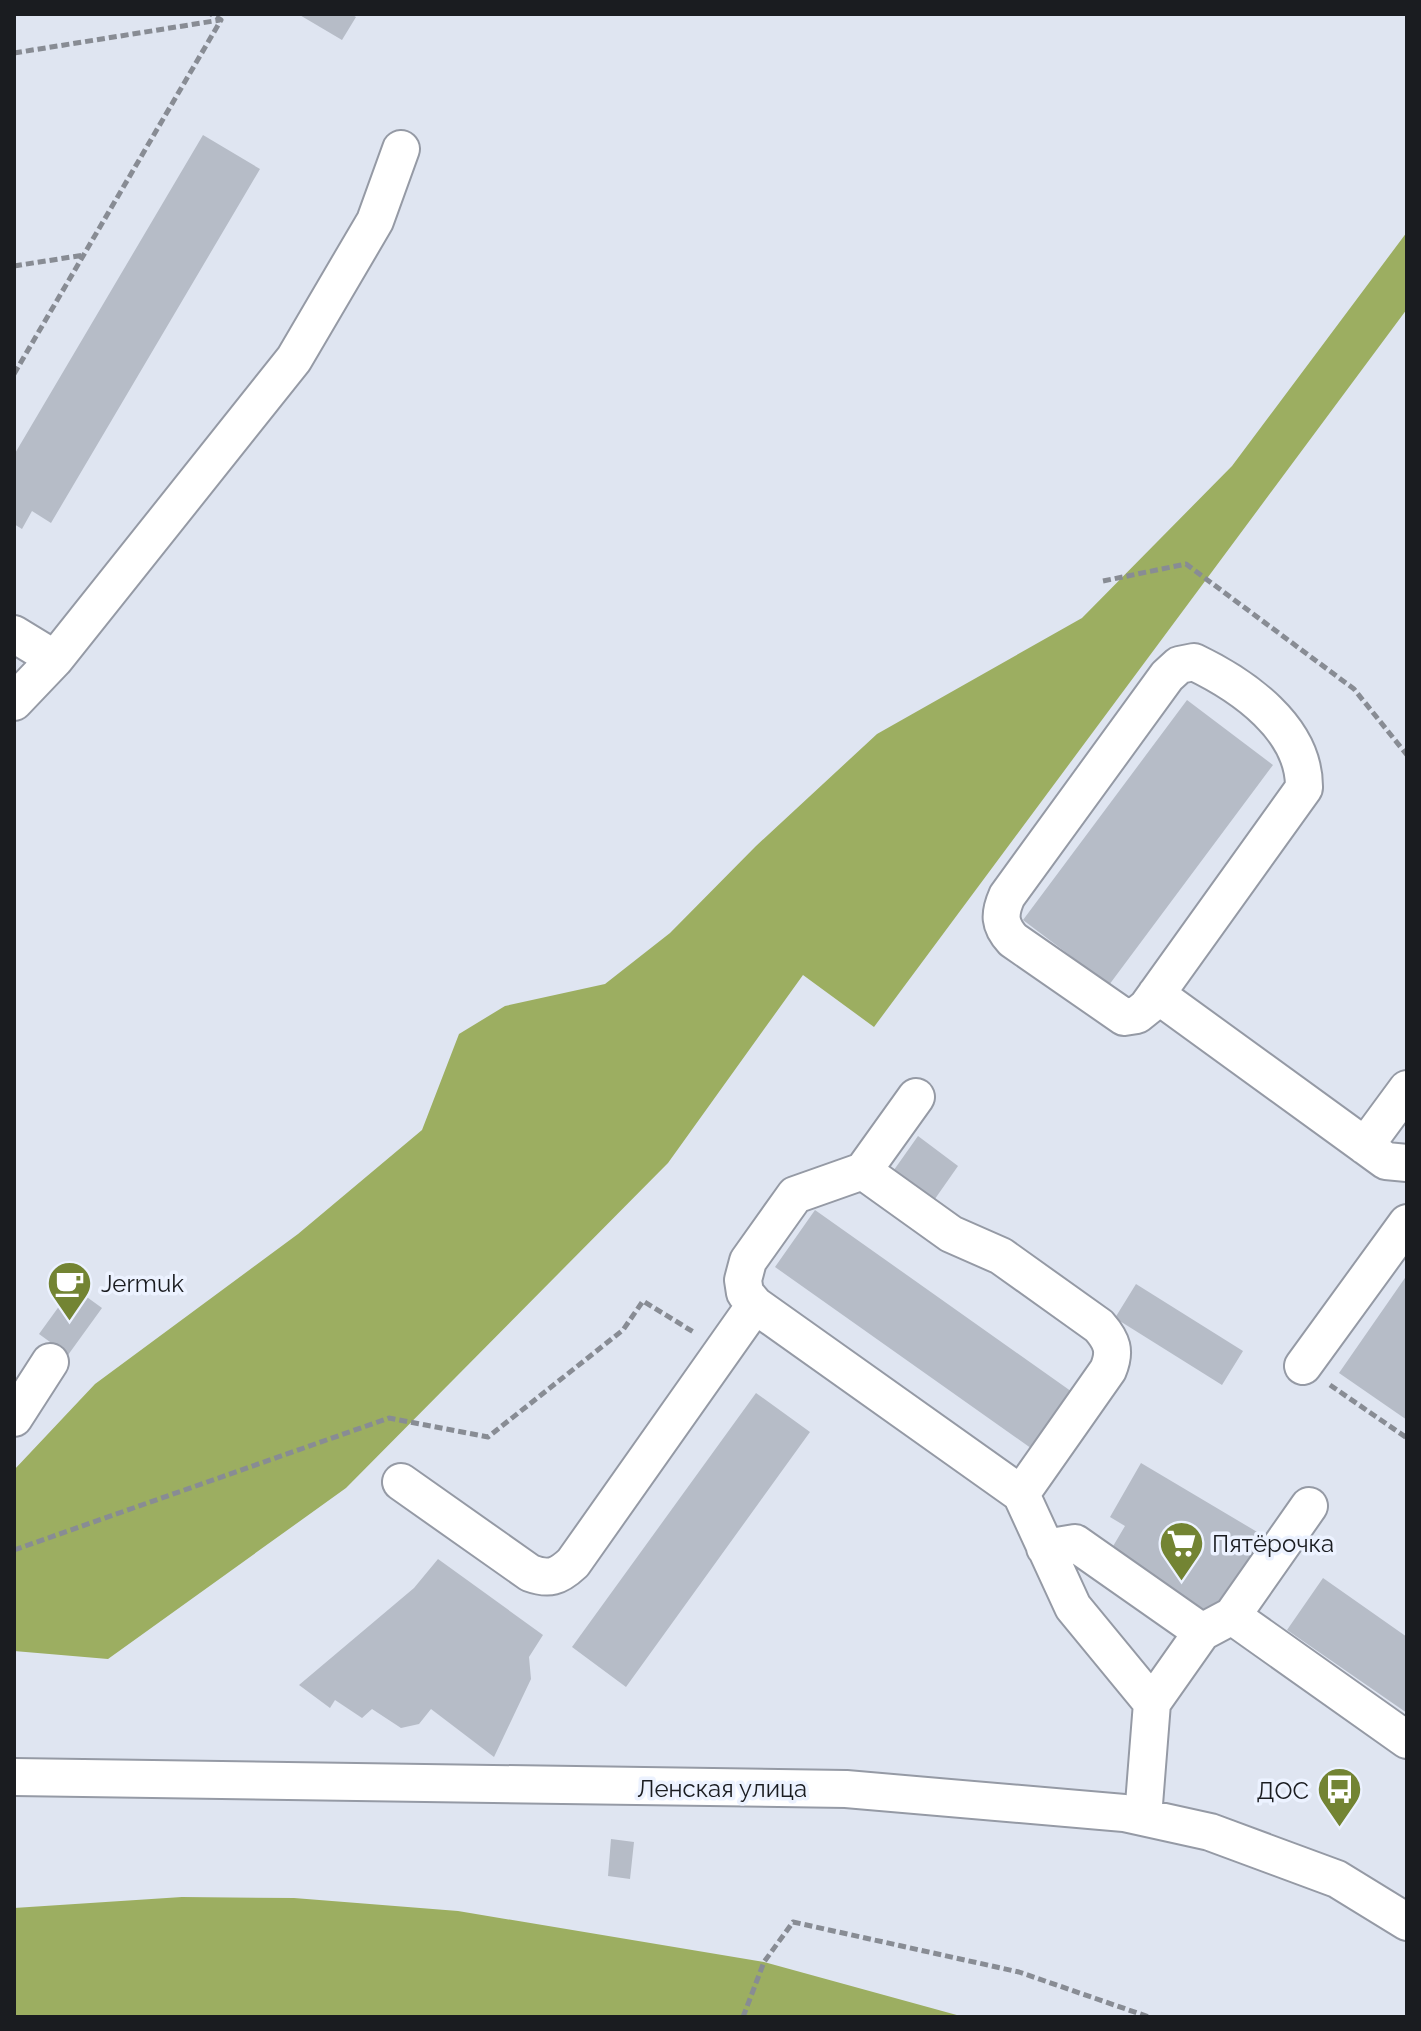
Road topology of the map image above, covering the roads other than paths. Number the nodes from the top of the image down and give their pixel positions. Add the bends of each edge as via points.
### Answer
1 (401, 149) dead end
2 (14, 634) edge
3 (55, 659) junction
4 (14, 702) edge
5 (1156, 994) junction
6 (1407, 1089) edge
7 (916, 1097) dead end
8 (1365, 1146) junction
9 (1407, 1163) edge
10 (863, 1171) junction
11 (1407, 1223) edge
12 (755, 1305) junction
13 (50, 1362) dead end
14 (1303, 1366) road end
15 (14, 1418) edge
16 (401, 1482) dead end
17 (1021, 1494) junction
18 (1309, 1506) dead end
19 (1045, 1548) junction
20 (1217, 1624) junction
21 (1152, 1703) junction
22 (1407, 1740) edge
23 (14, 1777) edge
24 (1143, 1817) junction
25 (1407, 1922) edge

1 - 3 street via 375,221 294,359
2 - 3 street
3 - 4 street
5 - 5 street via 1137,1015 1111,1011 1013,940 1000,913 1007,896 1167,676 1179,665 1194,662 1280,722 1304,772 1304,788
5 - 8 street
6 - 8 street
7 - 10 street
8 - 9 street via 1386,1161
10 - 12 street via 795,1195 748,1261 745,1293
10 - 17 street via 951,1234 1001,1256 1099,1326 1111,1341 1108,1370
11 - 14 street
12 - 16 street via 560,1575 545,1579 530,1573
12 - 17 street
13 - 15 street
17 - 19 street
18 - 20 street
19 - 20 street via 1075,1543
19 - 21 street via 1073,1607
20 - 21 street
20 - 22 street
21 - 24 street
23 - 24 street, Ленская улица via 846,1789
24 - 25 street, Ленская улица via 1210,1832 1337,1879

